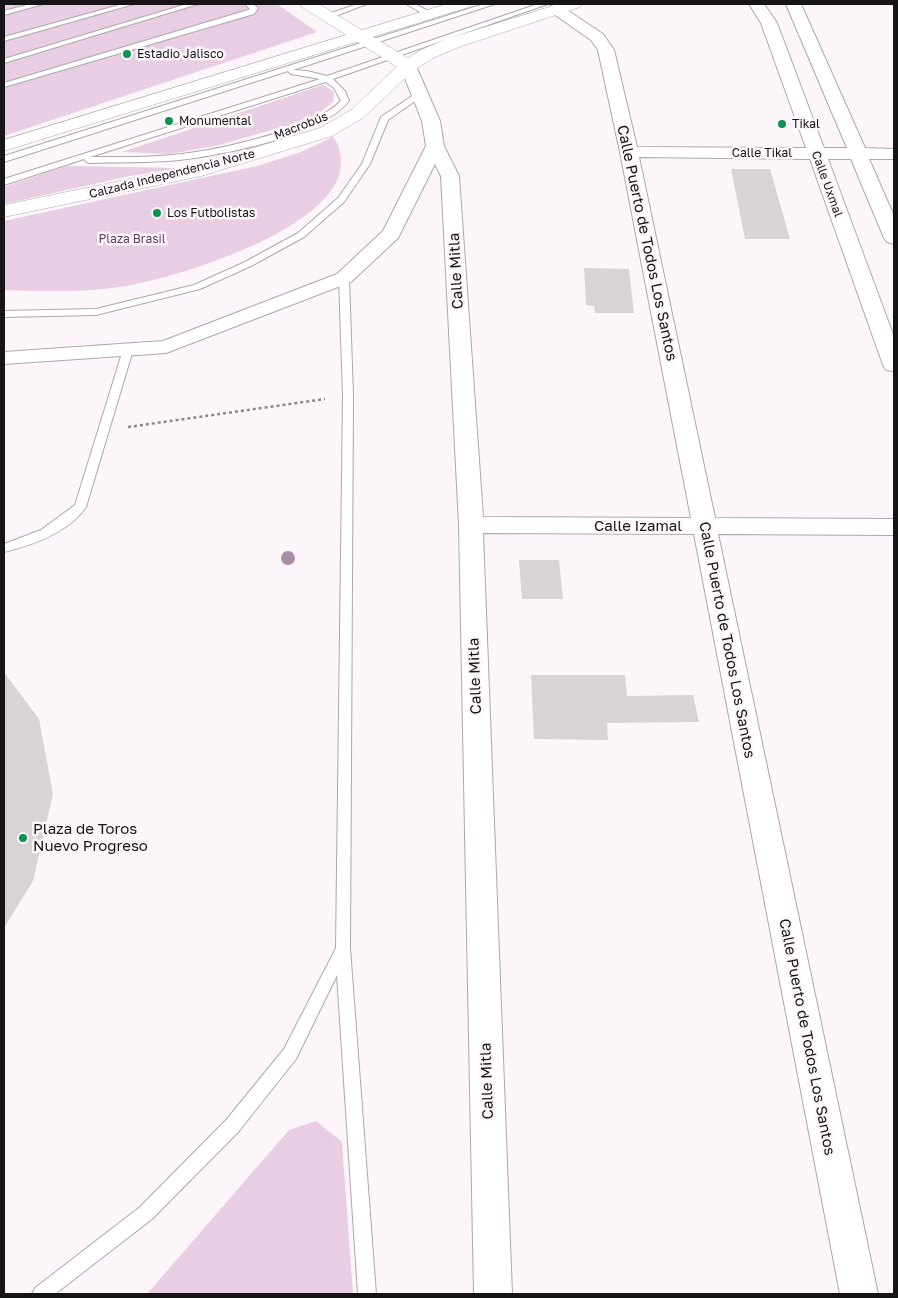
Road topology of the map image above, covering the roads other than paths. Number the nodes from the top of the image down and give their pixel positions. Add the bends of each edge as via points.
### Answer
1 (39, 4) edge
2 (130, 4) edge
3 (194, 4) edge
4 (248, 4) edge
5 (308, 4) edge
6 (362, 4) edge
7 (410, 4) edge
8 (462, 4) edge
9 (491, 4) edge
10 (758, 4) edge
11 (794, 4) edge
12 (558, 6) edge
13 (4, 13) edge
14 (430, 14) junction
15 (326, 16) junction
16 (4, 39) edge
17 (365, 40) junction
18 (392, 56) junction
19 (4, 61) edge
20 (408, 66) junction
21 (276, 74) junction
22 (326, 79) junction
23 (4, 85) edge
24 (421, 94) junction
25 (4, 146) edge
26 (434, 146) junction
27 (630, 152) junction
28 (816, 154) junction
29 (859, 154) junction
30 (894, 154) edge
31 (4, 159) edge
32 (73, 160) junction
33 (4, 182) edge
34 (4, 211) edge
35 (894, 238) edge
36 (344, 278) junction
37 (4, 314) edge
38 (128, 350) junction
39 (4, 358) edge
40 (894, 365) edge
41 (471, 525) junction
42 (704, 526) junction
43 (894, 527) edge
44 (4, 548) edge
45 (343, 948) junction
46 (41, 1294) edge
47 (367, 1294) edge
48 (493, 1294) edge
49 (859, 1294) edge

1 - 13 lane
2 - 16 lane
3 - 19 lane
4 - 23 lane via 254,8 251,12
5 - 15 main road
6 - 15 lane
7 - 14 lane
8 - 14 main road
9 - 17 lane, Macrobús
10 - 28 street, Calle Uxmal via 769,23
11 - 29 street
12 - 18 lane, Macrobús
12 - 20 main road, Calzada Independencia Norte via 453,43
12 - 27 street, Calle Puerto de Todos Los Santos via 597,37 606,50
14 - 17 main road
15 - 17 main road
17 - 18 main road
17 - 21 lane, Macrobús
17 - 25 main road
18 - 20 main road
18 - 22 lane, Macrobús
20 - 24 street, Calle Mitla
20 - 34 main road, Calzada Independencia Norte via 357,114 326,132 200,170
21 - 22 lane, Macrobús via 308,73
21 - 31 lane, Macrobús
22 - 32 lane, Macrobús
22 - 32 lane, Macrobús via 336,84 343,94 342,108 314,123 279,135 181,157
24 - 26 street, Calle Mitla via 431,121
24 - 37 lane via 384,119 366,164 341,200 302,235 248,264 197,287 96,312
26 - 36 street via 391,234
26 - 41 street, Calle Mitla via 450,176
27 - 28 street, Calle Tikal
27 - 42 street, Calle Puerto de Todos Los Santos
28 - 29 street, Calle Tikal
28 - 40 street, Calle Uxmal
29 - 30 street, Calle Tikal
29 - 35 street
32 - 33 lane, Macrobús
36 - 38 street via 166,347
36 - 45 lane via 348,396
38 - 39 street
38 - 44 lane via 80,507 62,524 32,541
41 - 42 street, Calle Izamal
41 - 48 street, Calle Mitla
42 - 43 street, Calle Izamal
42 - 49 street, Calle Puerto de Todos Los Santos
45 - 46 lane via 290,1054 233,1125 146,1213
45 - 47 lane

